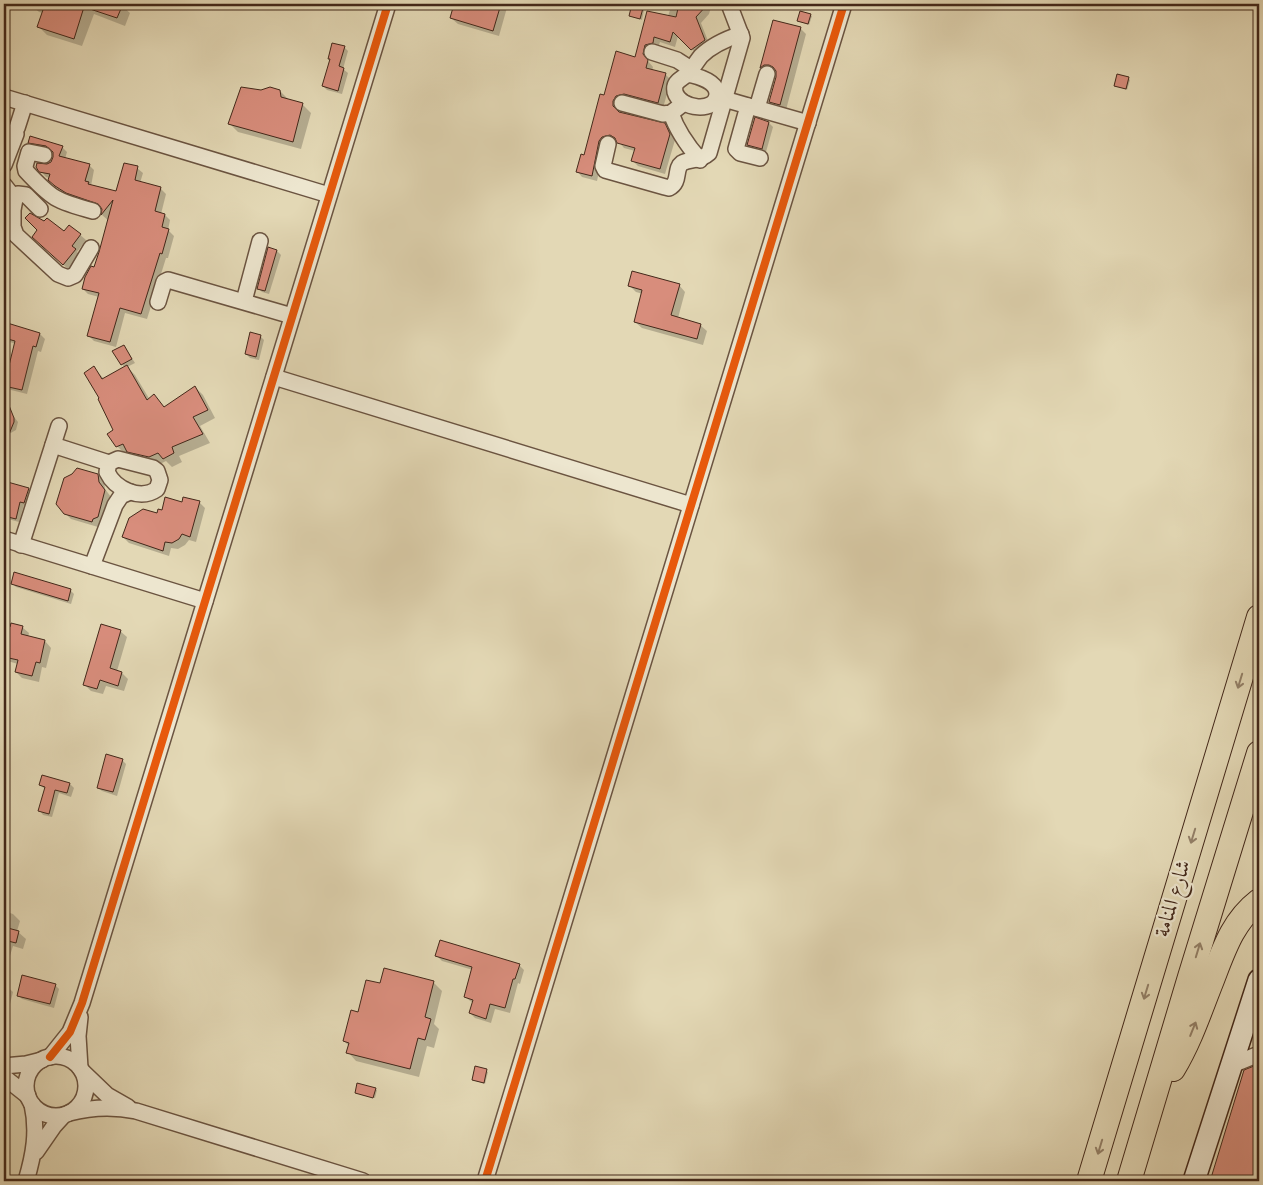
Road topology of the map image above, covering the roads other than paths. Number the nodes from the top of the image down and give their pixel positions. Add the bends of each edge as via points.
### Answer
1 (388, 4) edge
2 (729, 4) edge
3 (844, 4) edge
4 (741, 34) junction
5 (652, 52) dead end
6 (689, 71) junction
7 (767, 74) dead end
8 (4, 96) edge
9 (721, 98) junction
10 (25, 103) junction
11 (622, 103) dead end
12 (684, 103) junction
13 (752, 107) junction
14 (671, 112) junction
15 (808, 123) junction
16 (608, 144) dead end
17 (44, 155) dead end
18 (760, 158) dead end
19 (6, 160) edge
20 (26, 160) junction
21 (700, 160) junction
22 (4, 185) edge
23 (329, 196) junction
24 (15, 199) junction
25 (40, 210) dead end
26 (93, 211) dead end
27 (260, 241) dead end
28 (91, 248) dead end
29 (244, 301) junction
30 (158, 302) dead end
31 (292, 316) junction
32 (274, 377) junction
33 (59, 426) dead end
34 (53, 445) junction
35 (109, 463) junction
36 (130, 492) junction
37 (691, 505) junction
38 (4, 539) edge
39 (21, 545) junction
40 (92, 566) junction
41 (205, 601) junction
42 (1259, 617) edge
43 (1259, 753) edge
44 (1259, 901) edge
45 (1259, 980) edge
46 (82, 1003) junction
47 (1255, 1016) edge
48 (1259, 1054) edge
49 (46, 1058) junction
50 (1232, 1065) junction
51 (4, 1066) edge
52 (82, 1070) junction
53 (4, 1077) edge
54 (30, 1100) junction
55 (1152, 1102) junction
56 (136, 1111) junction
57 (67, 1114) junction
58 (31, 1164) junction
59 (1133, 1175) edge
60 (26, 1181) edge
61 (363, 1181) edge
62 (485, 1181) edge
63 (1089, 1181) edge
64 (1194, 1181) edge

1 - 23 street
2 - 4 street
3 - 15 street
4 - 6 street via 713,47
4 - 9 street
5 - 6 street via 677,60
6 - 9 street via 710,83
6 - 12 street via 676,82 675,88 679,100
7 - 13 street
8 - 10 street
9 - 12 street via 703,107
9 - 13 street
9 - 21 street via 711,148
10 - 19 street
10 - 23 street
11 - 14 street via 664,114
12 - 14 street
13 - 15 street
13 - 18 street via 736,149
14 - 21 street via 682,138
15 - 37 street
16 - 21 street via 605,170 670,188 676,182 682,163
17 - 20 street via 31,151
19 - 20 street
20 - 26 street via 25,169 48,194 63,203
22 - 24 street
23 - 31 street
24 - 25 street via 18,194 24,194
24 - 28 street via 13,223 16,235 61,276 68,278 75,274
27 - 29 street
29 - 30 street via 168,280 164,282
29 - 31 street
31 - 32 street
32 - 37 street
32 - 41 street
33 - 34 street
34 - 35 street
34 - 39 street
35 - 36 street via 109,477
35 - 36 street via 118,459 157,471 160,480 157,489 148,493
36 - 40 street via 121,496 115,505
37 - 62 street
38 - 39 street
39 - 40 street
40 - 41 street
41 - 46 street
42 -> 63 main road, شارع المنامة
55 -> 43 main road, شارع المنامة
55 -> 44 main road via 1182,1054 1230,935
45 - 47 street
46 - 49 street via 70,1032
46 - 52 street via 78,1036
47 - 50 street
48 - 50 street
49 - 51 street
49 - 52 street via 62,1057
49 - 54 street via 28,1076
50 - 64 street
52 - 56 street via 107,1095
52 - 57 street via 86,1081 83,1100
53 - 54 street
54 - 57 street via 46,1114
54 - 58 street via 36,1134
55 - 59 main road, شارع المنامة
56 - 57 street via 102,1107
56 - 61 street
57 - 58 street via 45,1138
58 - 60 street

